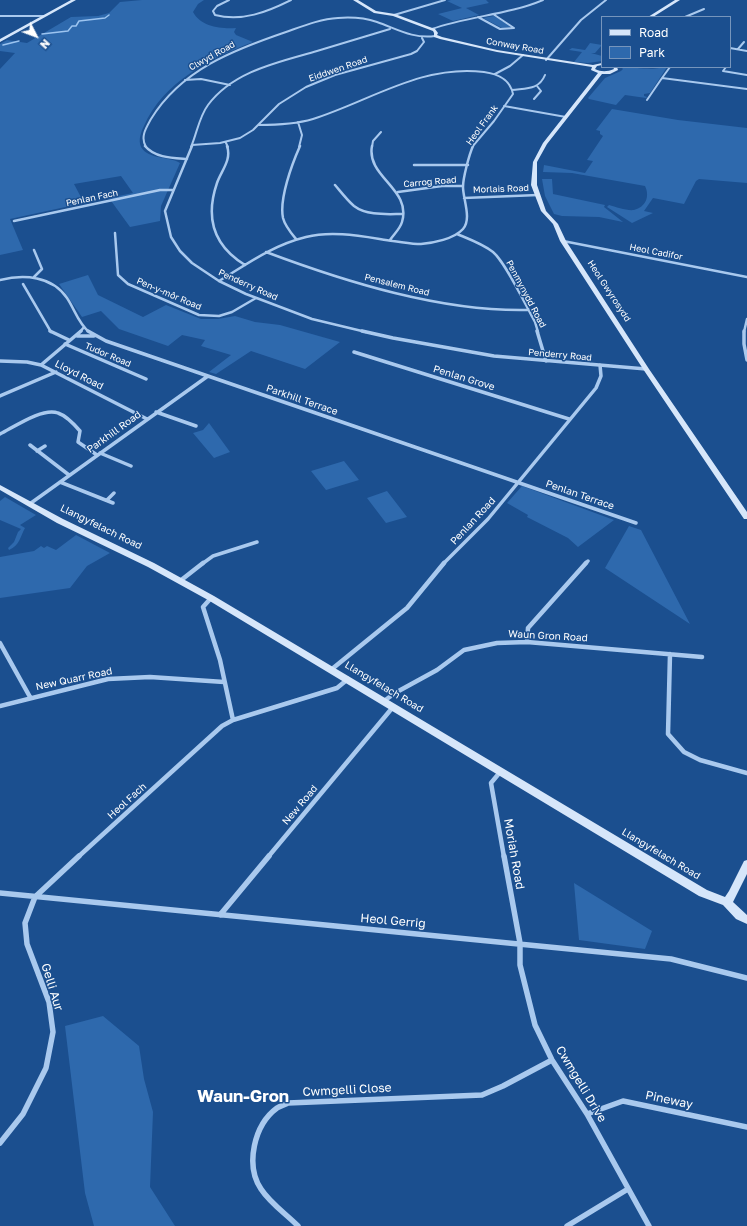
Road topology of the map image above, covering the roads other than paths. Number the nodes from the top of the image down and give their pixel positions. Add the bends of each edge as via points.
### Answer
1 (74, 0) edge
2 (229, 0) edge
3 (291, 0) edge
4 (355, 0) edge
5 (445, 0) edge
6 (543, 0) edge
7 (601, 0) edge
8 (605, 0) edge
9 (678, 0) edge
10 (704, 9) dead end
11 (493, 14) junction
12 (394, 15) junction
13 (0, 16) edge
14 (44, 16) junction
15 (652, 16) edge
16 (687, 16) edge
17 (478, 17) junction
18 (369, 19) joint
19 (390, 29) junction
20 (432, 29) junction
21 (435, 36) junction
22 (422, 38) junction
23 (0, 41) edge
24 (744, 42) dead end
25 (731, 48) edge
26 (738, 49) junction
27 (747, 51) edge
28 (523, 55) junction
29 (546, 60) junction
30 (601, 64) edge
31 (594, 66) junction
32 (615, 68) edge
33 (669, 68) edge
34 (725, 68) edge
35 (601, 72) junction
36 (195, 74) junction
37 (495, 74) junction
38 (545, 75) dead end
39 (747, 75) edge
40 (662, 78) junction
41 (201, 79) junction
42 (184, 80) junction
43 (230, 85) junction
44 (537, 86) junction
45 (747, 89) edge
46 (512, 90) junction
47 (537, 96) junction
48 (544, 97) dead end
49 (534, 99) dead end
50 (647, 100) dead end
51 (504, 106) junction
52 (566, 117) junction
53 (298, 122) junction
54 (259, 125) junction
55 (380, 132) dead end
56 (226, 142) junction
57 (192, 145) junction
58 (187, 159) junction
59 (414, 165) dead end
60 (468, 165) junction
61 (335, 184) dead end
62 (463, 186) junction
63 (173, 190) junction
64 (398, 192) junction
65 (538, 195) junction
66 (464, 198) junction
67 (403, 214) junction
68 (14, 221) dead end
69 (115, 233) dead end
70 (457, 234) junction
71 (296, 239) junction
72 (390, 240) junction
73 (563, 241) junction
74 (34, 250) dead end
75 (266, 252) junction
76 (245, 265) junction
77 (34, 277) junction
78 (747, 277) edge
79 (0, 280) edge
80 (219, 281) junction
81 (23, 284) dead end
82 (256, 298) junction
83 (528, 310) junction
84 (747, 319) edge
85 (84, 327) junction
86 (77, 336) junction
87 (94, 336) junction
88 (69, 340) junction
89 (65, 344) junction
90 (354, 352) dead end
91 (747, 360) edge
92 (0, 361) edge
93 (546, 361) junction
94 (40, 365) junction
95 (600, 365) junction
96 (646, 369) junction
97 (56, 372) junction
98 (208, 376) junction
99 (146, 379) dead end
100 (0, 396) edge
101 (156, 412) junction
102 (147, 419) junction
103 (569, 419) junction
104 (196, 426) dead end
105 (0, 434) edge
106 (30, 446) dead end
107 (45, 446) dead end
108 (37, 451) junction
109 (98, 454) junction
110 (132, 466) dead end
111 (69, 476) junction
112 (60, 482) junction
113 (518, 482) junction
114 (0, 487) edge
115 (114, 493) dead end
116 (107, 500) junction
117 (113, 502) dead end
118 (31, 503) junction
119 (747, 517) edge
120 (636, 523) dead end
121 (257, 542) dead end
122 (588, 561) dead end
123 (180, 581) junction
124 (211, 598) junction
125 (527, 642) junction
126 (0, 643) edge
127 (670, 654) junction
128 (702, 657) dead end
129 (332, 669) junction
130 (348, 679) junction
131 (224, 682) junction
132 (30, 697) junction
133 (384, 701) junction
134 (0, 706) edge
135 (393, 707) junction
136 (233, 720) junction
137 (501, 771) junction
138 (747, 774) edge
139 (747, 864) edge
140 (0, 893) edge
141 (35, 897) junction
142 (727, 902) junction
143 (220, 915) junction
144 (747, 920) edge
145 (520, 943) junction
146 (747, 978) edge
147 (552, 1060) junction
148 (587, 1114) junction
149 (747, 1127) edge
150 (0, 1143) edge
151 (628, 1189) junction
152 (298, 1226) edge
153 (567, 1226) edge
154 (650, 1226) edge

1 - 14 street
2 - 3 street via 217,6 213,11 214,15 246,18
4 - 12 street via 375,12
5 - 12 street
6 - 11 street via 526,7
7 - 8 street
8 - 29 street via 566,36
9 - 15 street
10 - 16 street
11 - 17 street
11 - 17 street via 514,28 499,29
12 - 20 street
13 - 14 street
14 - 23 street
17 - 20 street
18 - 19 street, Conway Road
18 - 36 street, Clwyd Road via 336,18 316,22 241,48 215,60
19 - 22 street, Conway Road
19 - 43 street, Penderry Road via 267,66
20 - 21 street via 436,32
21 - 22 street, Conway Road
21 - 28 street, Conway Road
22 - 54 street, Eiddwen Road via 424,42 417,51 363,66 311,85 292,95 271,111
24 - 26 street
25 - 26 street
26 - 27 street
28 - 29 street, Conway Road
28 - 37 street
29 - 31 street, Conway Road
30 - 31 street
31 - 35 street via 595,70
32 - 35 street via 612,72
33 - 40 street
34 - 39 street via 723,71
35 - 52 street, Heol Gwyrosydd
36 - 41 street
36 - 42 street, Clwyd Road
37 - 46 street via 506,80
37 - 53 street via 467,69 443,72
38 - 44 street via 542,83
40 - 45 street
40 - 50 street
41 - 42 street
41 - 43 street
42 - 58 street, Clwyd Road via 163,99 152,115 143,134 143,144 156,154
43 - 57 street, Penderry Road via 208,105
44 - 46 street
44 - 47 street via 541,91
46 - 51 street, Heol Frank via 512,97
47 - 48 street
47 - 49 street
51 - 52 street
51 - 60 street, Heol Frank via 472,147
52 - 65 street, Heol Gwyrosydd via 535,162 534,185
53 - 54 street
53 - 71 street via 302,136 301,144 290,169 283,218
54 - 56 street, Eiddwen Road via 245,136
55 - 64 street via 371,145 370,156
56 - 57 street, Eiddwen Road
56 - 76 street via 229,155 217,183 214,225 218,242 234,260
57 - 58 street, Penderry Road
58 - 63 street, Penderry Road
59 - 60 street
60 - 62 street, Heol Frank
61 - 67 street via 354,206 360,209
62 - 64 street, Carrog Road
62 - 66 street, Heol Frank
63 - 68 street, Penlan Fach via 160,190
63 - 80 street, Penderry Road via 165,211 171,237 192,263
64 - 67 street via 404,206
65 - 66 street, Morlais Road
65 - 73 street, Heol Gwyrosydd via 544,211
66 - 70 street, Heol Frank via 467,219 464,228
67 - 72 street via 402,222
69 - 82 street, Pen-y-môr Road via 118,275 128,284 199,315 219,316 232,312
70 - 72 street via 420,244
70 - 83 street, Penmynydd Road via 494,253
71 - 72 street via 334,235
71 - 75 street
73 - 78 street, Heol Cadifor
73 - 96 street, Heol Gwyrosydd
74 - 77 street via 42,269
75 - 76 street
75 - 83 street, Pensalem Road via 332,275 424,299 507,311
76 - 80 street
77 - 79 street, Parkhill Terrace via 17,276
77 - 85 street, Parkhill Terrace via 57,286
80 - 82 street, Penderry Road
81 - 88 street via 50,330
82 - 93 street, Penderry Road via 312,319 393,338 494,356
83 - 93 street, Penmynydd Road via 537,328
84 - 91 street via 743,342
85 - 86 street
85 - 87 street, Parkhill Terrace
86 - 87 street
86 - 88 street
87 - 98 street, Parkhill Terrace
88 - 89 street
89 - 94 street
89 - 99 street, Tudor Road
90 - 103 street, Penlan Grove
92 - 94 street, Lloyd Road
93 - 95 street, Penderry Road
94 - 97 street, Lloyd Road
95 - 96 street, Penderry Road
95 - 103 street, Penlan Road via 601,376 596,388
96 - 119 street, Heol Gwyrosydd
97 - 100 street
97 - 102 street, Lloyd Road
98 - 101 street, Parkhill Road
98 - 113 street, Parkhill Terrace
101 - 102 street, Parkhill Road
101 - 104 street
102 - 109 street, Parkhill Road
103 - 113 street, Penlan Road
105 - 109 street via 45,413 55,412 64,416 80,431 78,442
106 - 108 street
107 - 108 street
108 - 111 street
109 - 110 street
109 - 111 street, Parkhill Road
111 - 112 street, Parkhill Road
112 - 116 street
112 - 118 street, Parkhill Road
113 - 120 street, Penlan Terrace
113 - 129 street, Penlan Road via 488,519 438,569 407,608
114 - 118 street, Llangyfelach Road
115 - 116 street
116 - 117 street
118 - 123 street, Llangyfelach Road via 60,522
121 - 123 street via 213,556
122 - 125 street via 528,628
123 - 124 street, Llangyfelach Road
124 - 129 street, Llangyfelach Road
124 - 131 street via 203,607 220,660
125 - 127 street, Waun Gron Road
125 - 133 street, Waun Gron Road via 497,643 464,650 437,670
126 - 132 street
127 - 128 street, Waun Gron Road
127 - 138 street via 668,734 684,752 700,760
129 - 130 street, Llangyfelach Road
130 - 133 street, Llangyfelach Road
130 - 136 street, Heol Fach via 337,688
131 - 132 street, New Quarr Road via 150,677 108,679
131 - 136 street
132 - 134 street, New Quarr Road
133 - 135 street, Llangyfelach Road
135 - 137 street, Llangyfelach Road
135 - 143 street, New Road
136 - 141 street, Heol Fach via 222,726
137 - 142 street, Llangyfelach Road via 703,893
137 - 145 street, Moriah Road via 491,783
139 - 142 street
140 - 141 street, Heol Gerrig
141 - 143 street, Heol Gerrig
141 - 150 street, Gelli Aur via 25,923 27,944 49,1002 53,1032 46,1068 23,1114
142 - 144 street, Llangyfelach Road
143 - 145 street, Heol Gerrig
145 - 146 street, Heol Gerrig via 672,959
145 - 147 street, Cwmgelli Drive via 520,965 535,1025
147 - 148 street, Cwmgelli Drive
147 - 152 street, Cwmgelli Close via 482,1095 288,1103 277,1108 263,1123 255,1144 254,1175 260,1189
148 - 149 street, Pineway via 623,1101
148 - 151 street, Cwmgelli Drive
151 - 153 street
151 - 154 street, Cwmgelli Drive

